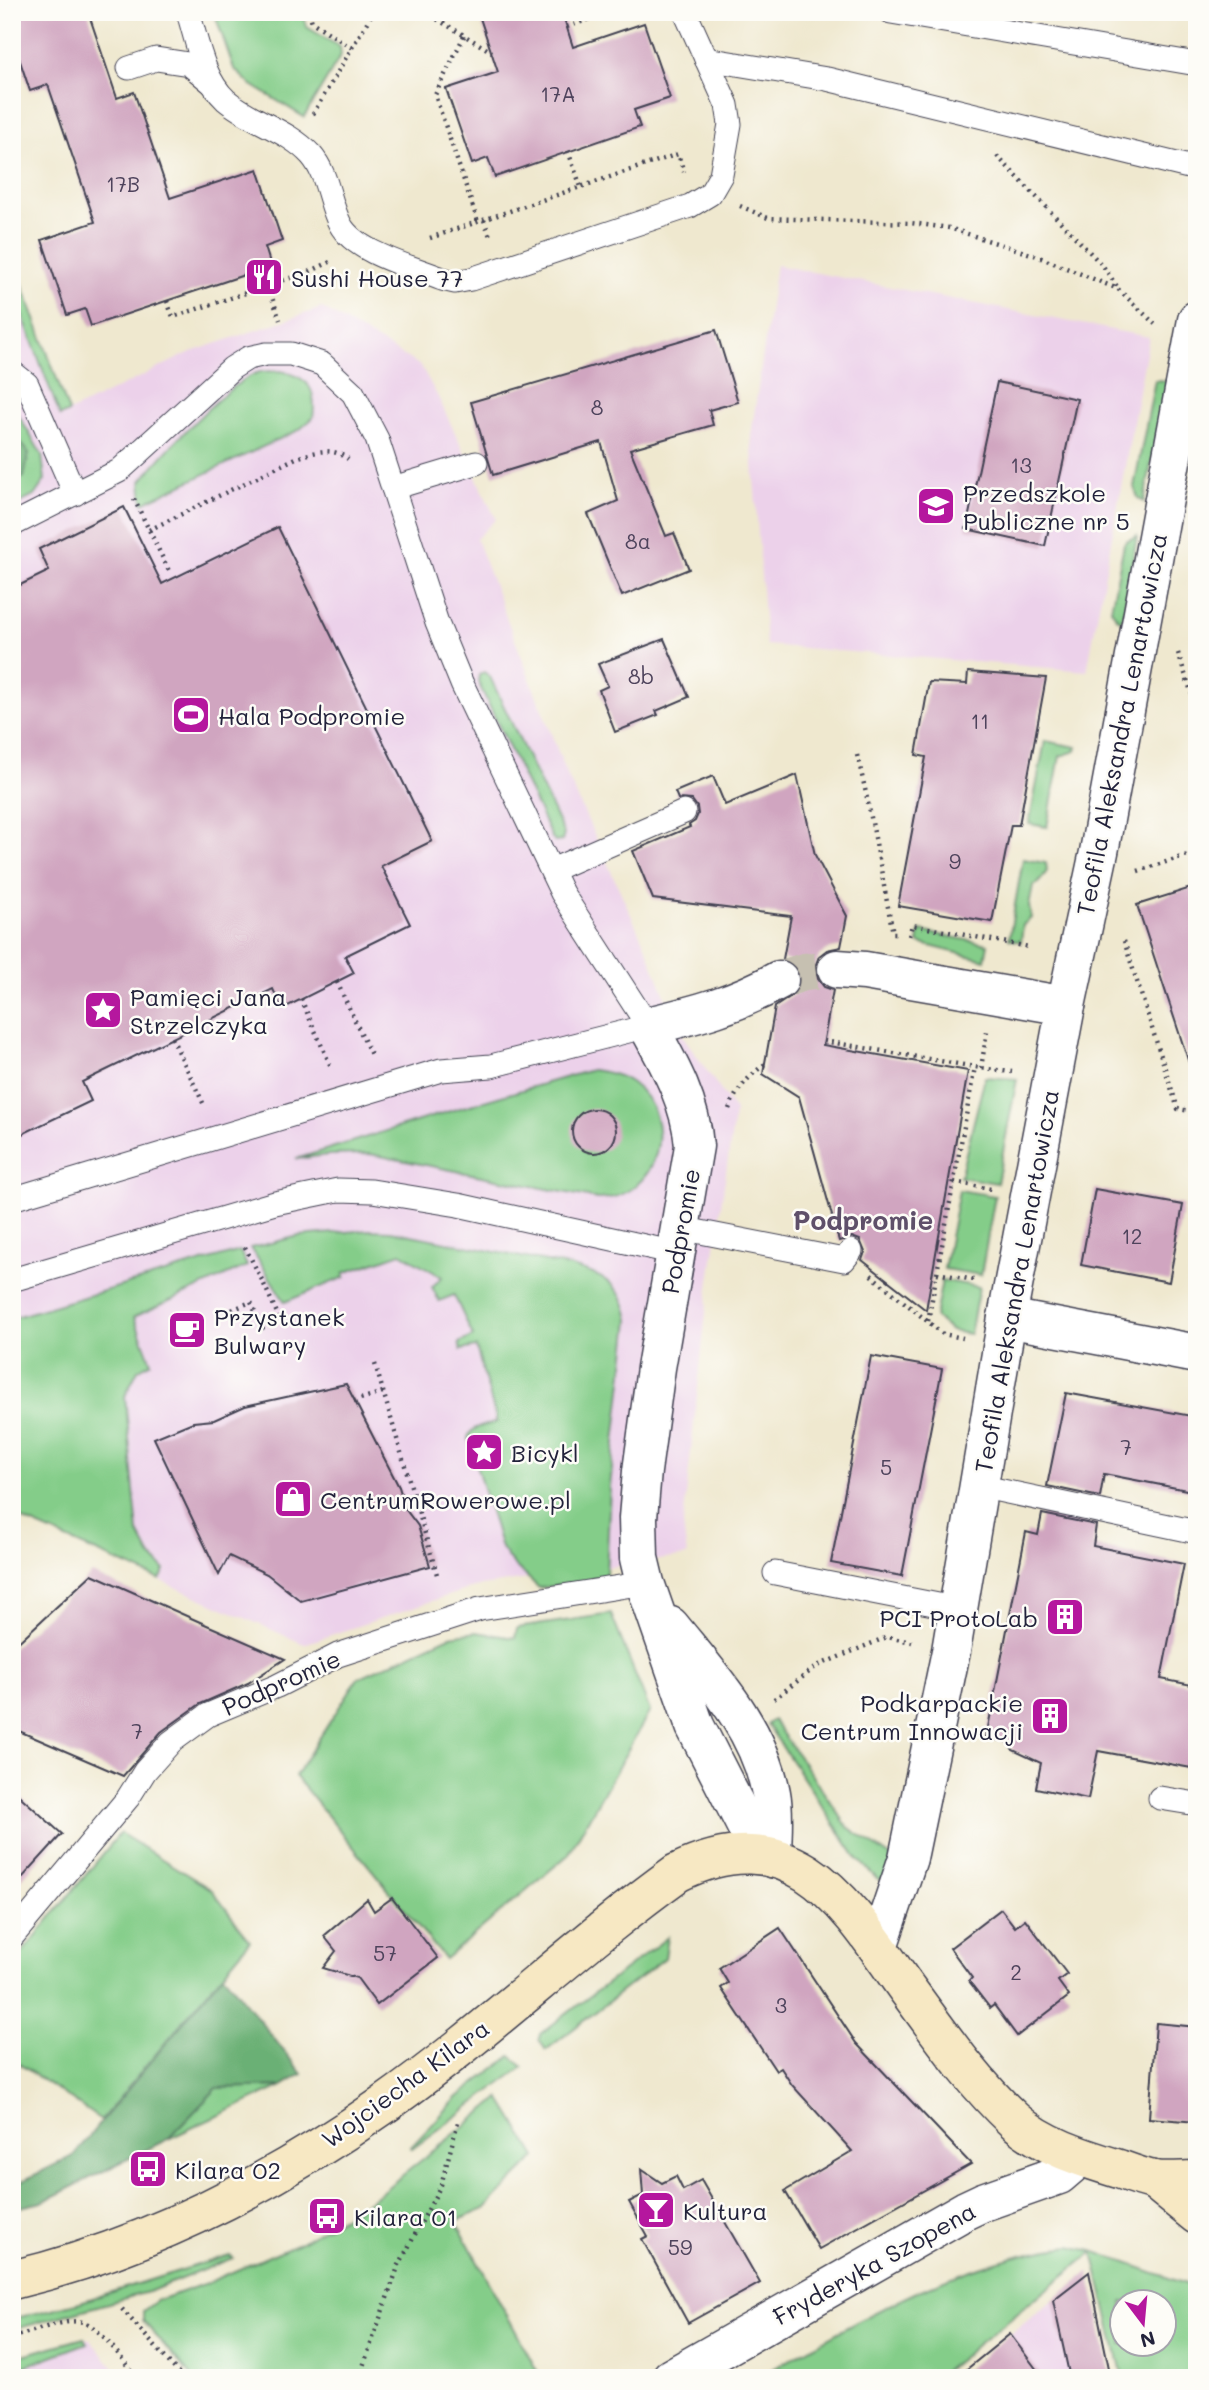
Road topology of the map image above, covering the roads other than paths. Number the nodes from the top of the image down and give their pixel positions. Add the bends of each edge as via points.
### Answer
1 (188, 12) edge
2 (685, 12) edge
3 (891, 12) edge
4 (706, 59) junction
5 (1197, 64) edge
6 (129, 68) dead end
7 (214, 86) junction
8 (1197, 169) edge
9 (1188, 326) edge
10 (12, 372) edge
11 (476, 463) dead end
12 (390, 478) junction
13 (75, 494) junction
14 (12, 525) edge
15 (684, 812) dead end
16 (552, 870) junction
17 (837, 969) tunnel mouth
18 (779, 980) tunnel mouth
19 (1066, 1006) junction
20 (648, 1026) junction
21 (12, 1199) edge
22 (678, 1241) junction
23 (851, 1251) dead end
24 (12, 1280) edge
25 (1007, 1318) junction
26 (1197, 1354) edge
27 (979, 1486) junction
28 (1197, 1532) edge
29 (775, 1573) dead end
30 (648, 1593) junction
31 (959, 1609) junction
32 (1160, 1798) dead end
33 (1197, 1804) edge
34 (772, 1858) junction
35 (12, 1937) edge
36 (878, 1947) junction
37 (1080, 2157) junction
38 (1154, 2180) junction
39 (1197, 2180) edge
40 (1197, 2215) edge
41 (12, 2280) edge
42 (671, 2378) edge

1 - 7 lane
2 - 4 lane
3 - 5 lane
4 - 7 lane via 730,124 721,175 702,199 456,282 355,242 341,226 313,156 227,100
4 - 8 lane via 827,79
6 - 7 lane via 156,59 189,64
9 - 19 street, Teofila Aleksandra Lenartowicza via 1101,838
10 - 13 lane via 27,384
11 - 12 lane
12 - 13 lane via 377,439 353,393 322,364 291,354 266,354 232,368 119,471
12 - 16 lane via 437,624
13 - 14 lane
15 - 16 lane
16 - 20 lane via 562,893
17 - 19 street
18 - 20 street via 710,1011
19 - 25 street, Teofila Aleksandra Lenartowicza
20 - 21 lane via 491,1066 441,1070
20 - 22 street, Podpromie via 684,1095 694,1135
22 - 23 lane via 844,1259
22 - 24 lane via 372,1191 338,1190 275,1203
22 - 30 street, Podpromie via 642,1471 639,1558
25 - 26 street
25 - 27 street, Teofila Aleksandra Lenartowicza
27 - 28 lane
27 - 31 street, Teofila Aleksandra Lenartowicza
29 - 31 lane
30 - 34 street, Podpromie via 695,1726 747,1828
30 - 35 lane, Podpromie via 480,1609 338,1655 208,1715 154,1761
31 - 36 street, Teofila Aleksandra Lenartowicza via 908,1858
32 - 33 lane
34 - 36 main road, Podpromie via 816,1878
34 - 41 main road, Wojciecha Kilara via 724,1855 677,1873 387,2103 291,2165 170,2227
36 - 37 main road via 965,2070 1016,2122
37 - 38 main road
37 - 42 street, Fryderyka Szopena via 1059,2175 966,2210
38 - 39 main road
38 - 40 main road

